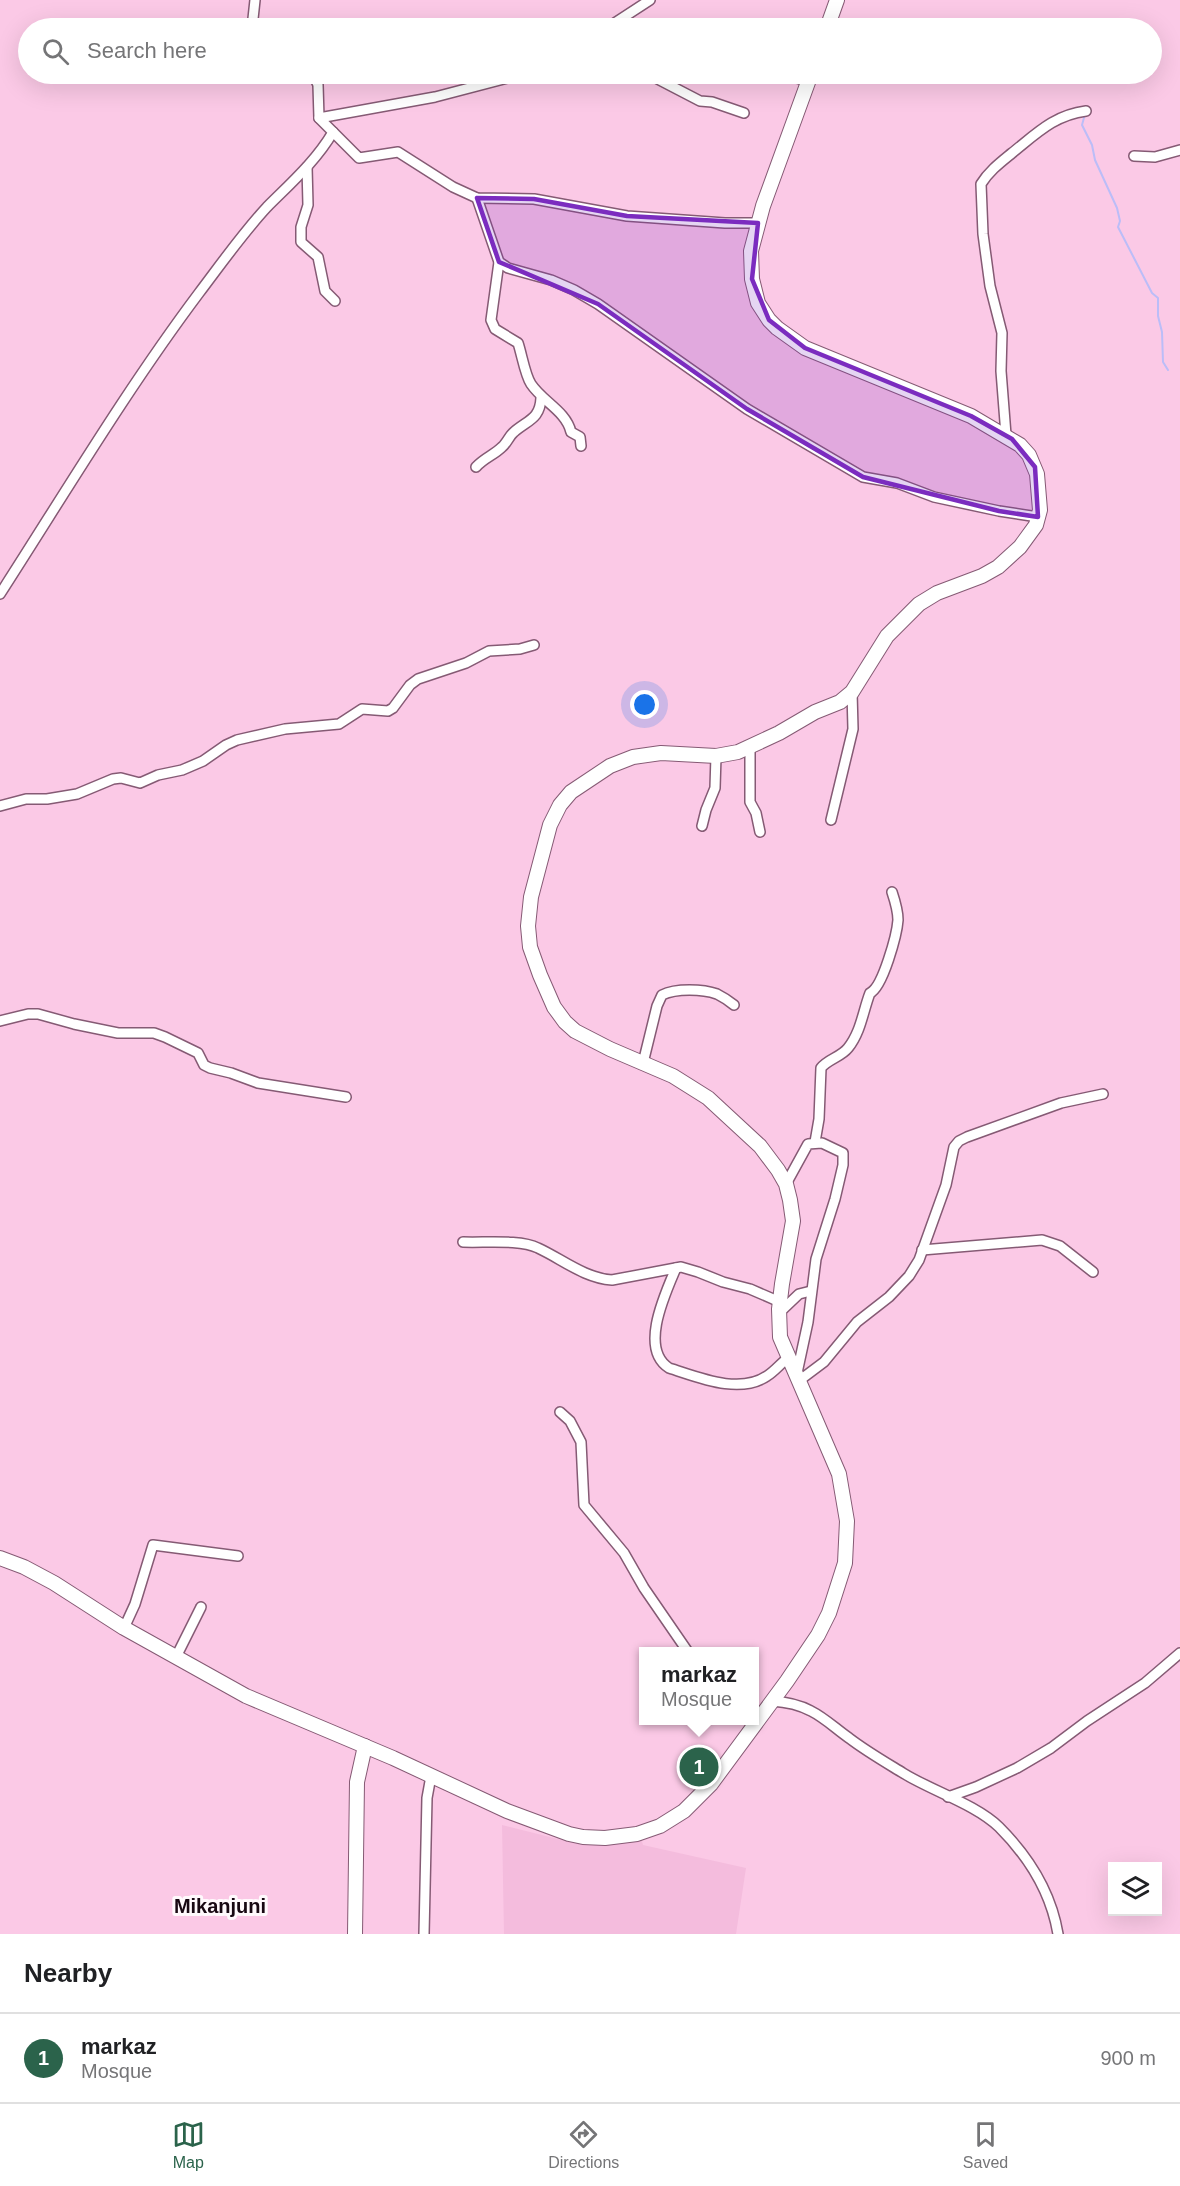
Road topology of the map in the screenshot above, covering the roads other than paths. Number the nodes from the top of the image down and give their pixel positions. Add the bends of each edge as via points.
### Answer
1 (255, 0) edge
2 (650, 0) edge
3 (837, 0) edge
4 (253, 18) edge
5 (622, 18) edge
6 (831, 18) edge
7 (318, 84) edge
8 (485, 84) edge
9 (667, 84) edge
10 (808, 84) edge
11 (1086, 111) dead end
12 (744, 113) dead end
13 (319, 118) junction
14 (333, 132) junction
15 (1180, 150) edge
16 (1134, 156) dead end
17 (307, 167) junction
18 (477, 198) junction
19 (758, 223) junction
20 (499, 262) junction
21 (335, 301) dead end
22 (541, 398) junction
23 (1006, 435) junction
24 (582, 446) dead end
25 (476, 467) dead end
26 (1038, 517) junction
27 (0, 594) edge
28 (534, 645) dead end
29 (852, 692) junction
30 (750, 747) junction
31 (716, 756) junction
32 (0, 806) edge
33 (831, 820) dead end
34 (702, 826) dead end
35 (760, 832) dead end
36 (892, 892) dead end
37 (734, 1005) dead end
38 (0, 1021) edge
39 (643, 1063) junction
40 (1103, 1094) dead end
41 (346, 1097) dead end
42 (815, 1142) junction
43 (786, 1184) junction
44 (463, 1242) dead end
45 (922, 1251) junction
46 (676, 1268) junction
47 (1093, 1272) dead end
48 (811, 1291) junction
49 (780, 1307) junction
50 (789, 1357) junction
51 (798, 1377) junction
52 (560, 1412) dead end
53 (238, 1556) dead end
54 (0, 1558) edge
55 (201, 1607) dead end
56 (124, 1628) junction
57 (685, 1647) edge
58 (1180, 1653) edge
59 (176, 1657) junction
60 (772, 1701) junction
61 (759, 1715) edge
62 (749, 1725) edge
63 (365, 1746) junction
64 (431, 1776) junction
65 (948, 1797) junction
66 (355, 1934) edge
67 (424, 1934) edge
68 (1058, 1934) edge

1 - 4 street
2 - 5 street
3 - 6 main road
7 - 13 street
8 - 13 street
9 - 12 street via 700,101
10 - 19 main road
11 - 23 street via 1062,116 1045,126 999,163 981,184 990,286 1002,333
13 - 14 street
14 - 17 street
14 - 18 street via 359,158 398,152
15 - 16 street via 1155,157
17 - 21 street via 308,205 301,242 318,257 325,291
17 - 27 street via 266,208 187,310 130,391
18 - 19 street via 534,199 627,216
18 - 20 street
19 - 23 main road via 751,251 753,288 762,310 777,328 805,348 971,416
20 - 22 street via 491,320 495,329 518,343 529,382
20 - 26 street via 551,280 598,304 747,409 863,477 897,483 934,497
22 - 24 street via 580,437
22 - 25 street via 540,410 527,424
23 - 26 main road via 1025,450 1035,467 1040,496
26 - 29 main road via 1029,537 998,567 937,592 919,604 888,636
28 - 32 street via 489,651 413,682 388,711 362,709 339,724 285,729 237,740 204,761 140,783 113,779 77,794
29 - 30 main road via 840,702
29 - 33 street via 853,729
30 - 31 main road
30 - 35 street via 750,802
31 - 34 street via 715,788
31 - 39 main road via 640,755 621,760 583,783 554,814 533,887 528,936 554,1007 575,1031
36 - 42 street via 898,922 886,970 876,991 870,993 864,1017 849,1047 821,1068
37 - 39 street via 709,992 662,995
38 - 41 street via 38,1014 118,1033 154,1033 198,1053 210,1068 258,1083
39 - 43 main road via 708,1098 760,1146
40 - 45 street via 1061,1103 957,1143
42 - 43 street via 806,1146
42 - 48 street via 840,1150 844,1161 816,1259
43 - 49 main road via 792,1227
44 - 46 street via 538,1247 602,1280
45 - 47 street via 1042,1240 1060,1246
45 - 51 street via 903,1283 857,1322 824,1362
46 - 49 street via 750,1289
46 - 50 street via 657,1321 656,1351 663,1364 716,1383 732,1384 760,1380
48 - 49 street via 798,1294
48 - 51 street
49 - 50 main road via 780,1337
50 - 51 main road
51 - 60 main road via 839,1474 847,1521 845,1563 818,1635
52 - 57 street via 570,1421 581,1442 584,1505 624,1553
53 - 56 street via 153,1545
54 - 56 main road via 54,1583
55 - 59 street
56 - 59 main road
58 - 65 street via 1145,1683 1051,1748
59 - 63 main road via 238,1692
60 - 61 main road
60 - 65 street via 791,1702 813,1712 885,1762
62 - 64 main road via 705,1792 684,1811 660,1826 623,1836 569,1834
63 - 64 main road
63 - 66 main road via 357,1782
64 - 67 street via 427,1798
65 - 68 street via 993,1823 1022,1853 1047,1896

